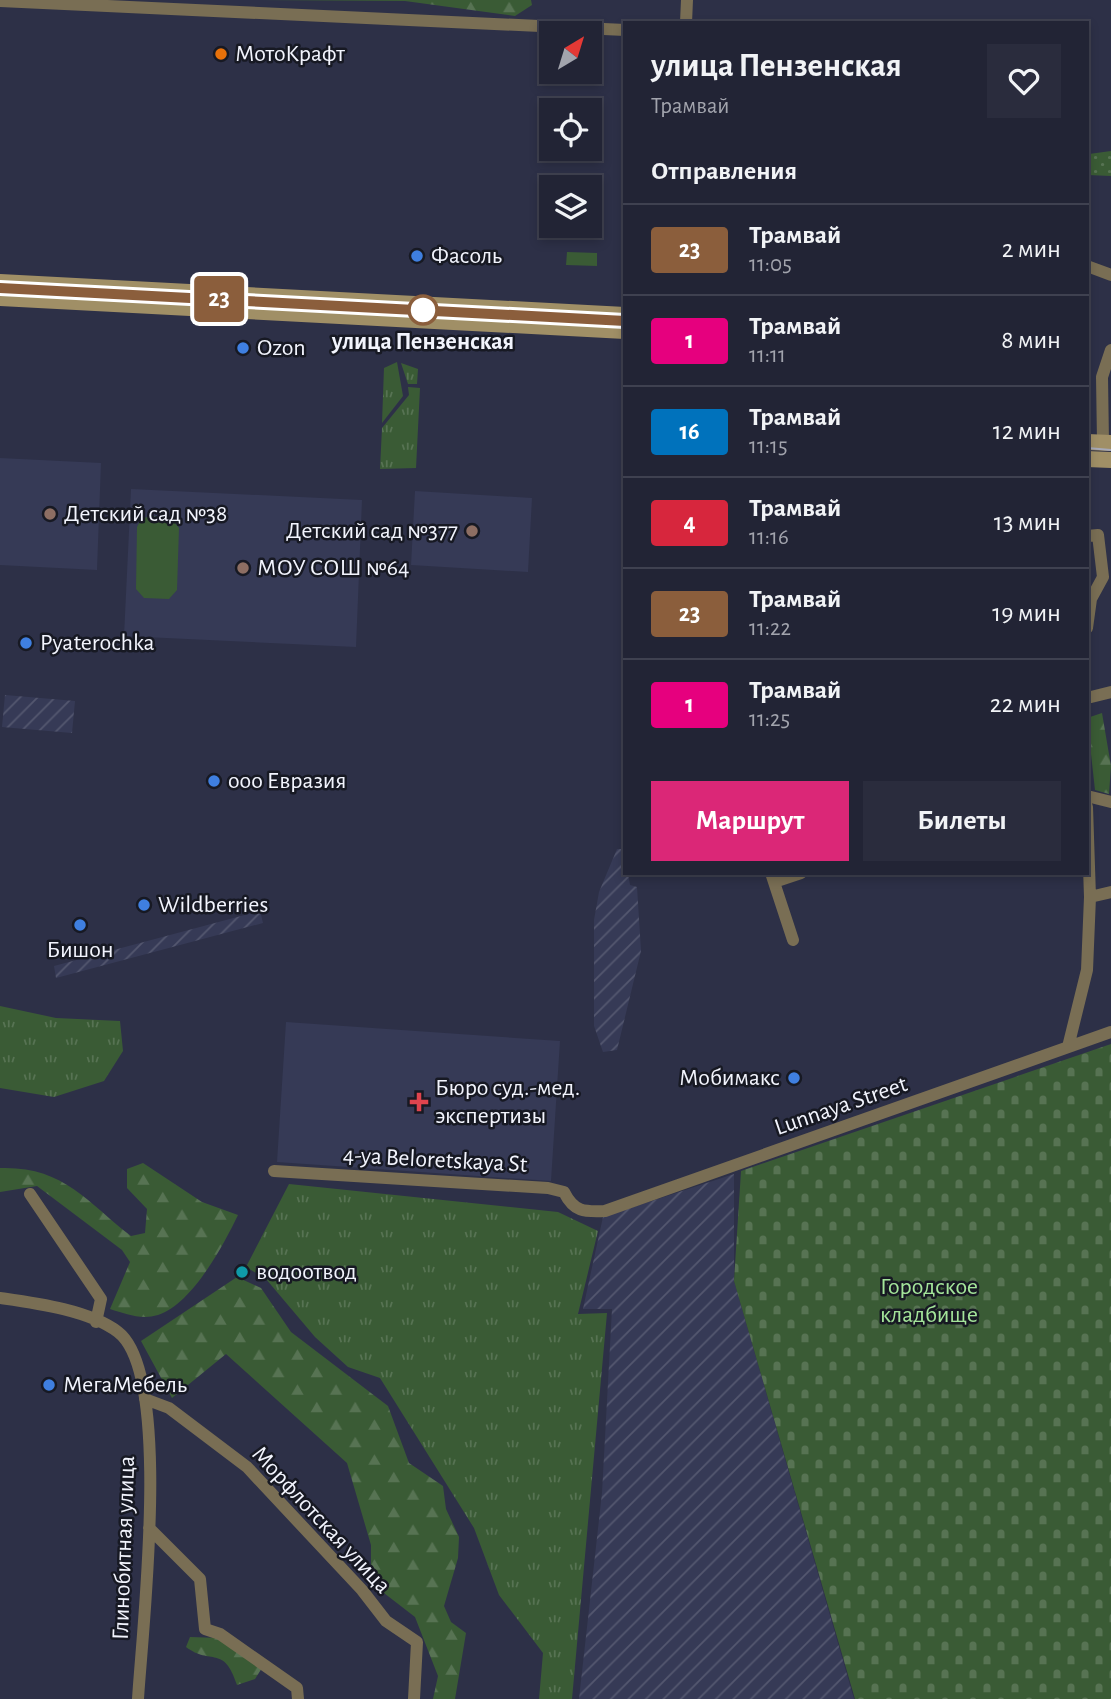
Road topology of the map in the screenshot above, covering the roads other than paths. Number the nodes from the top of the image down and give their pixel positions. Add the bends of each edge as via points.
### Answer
1 (687, 0) edge
2 (0, 1) edge
3 (686, 21) edge
4 (623, 30) edge
5 (1089, 268) edge
6 (1111, 275) edge
7 (0, 282) edge
8 (0, 298) edge
9 (623, 315) edge
10 (623, 331) edge
11 (1111, 349) edge
12 (1100, 442) edge
13 (1089, 459) edge
14 (1111, 460) edge
15 (1089, 536) edge
16 (1089, 599) edge
17 (1111, 692) edge
18 (1089, 698) edge
19 (1089, 796) edge
20 (1111, 802) edge
21 (1089, 867) edge
22 (773, 878) edge
23 (1111, 892) edge
24 (1090, 897) junction
25 (793, 940) dead end
26 (1111, 1032) edge
27 (1068, 1047) junction
28 (274, 1171) dead end
29 (30, 1194) dead end
30 (583, 1212) joint
31 (0, 1298) edge
32 (96, 1322) junction
33 (145, 1399) junction
34 (149, 1528) junction
35 (138, 1699) edge
36 (298, 1699) edge
37 (414, 1699) edge

1 - 3 street
2 - 4 street
5 - 6 street
7 - 9 main road
8 - 10 main road
11 - 12 street via 1102,377
13 - 14 main road
15 - 16 street via 1098,535 1103,577
17 - 18 street
19 - 20 street
21 - 24 street
22 - 25 street
23 - 24 street
24 - 27 street via 1087,970
26 - 27 street, Lunnaya Street
27 - 30 street, Lunnaya Street via 605,1210
28 - 30 street, 4-ya Beloretskaya St via 548,1188 564,1192 571,1206
29 - 32 street via 101,1299
31 - 32 street, Глинобитная улица via 50,1306
32 - 33 street, Глинобитная улица via 118,1332 131,1350
33 - 34 street, Глинобитная улица
33 - 37 street, Морфлотская улица via 169,1408 247,1467 386,1622 417,1642
34 - 35 street, Глинобитная улица
34 - 36 street via 200,1579 205,1629 220,1634 297,1688

